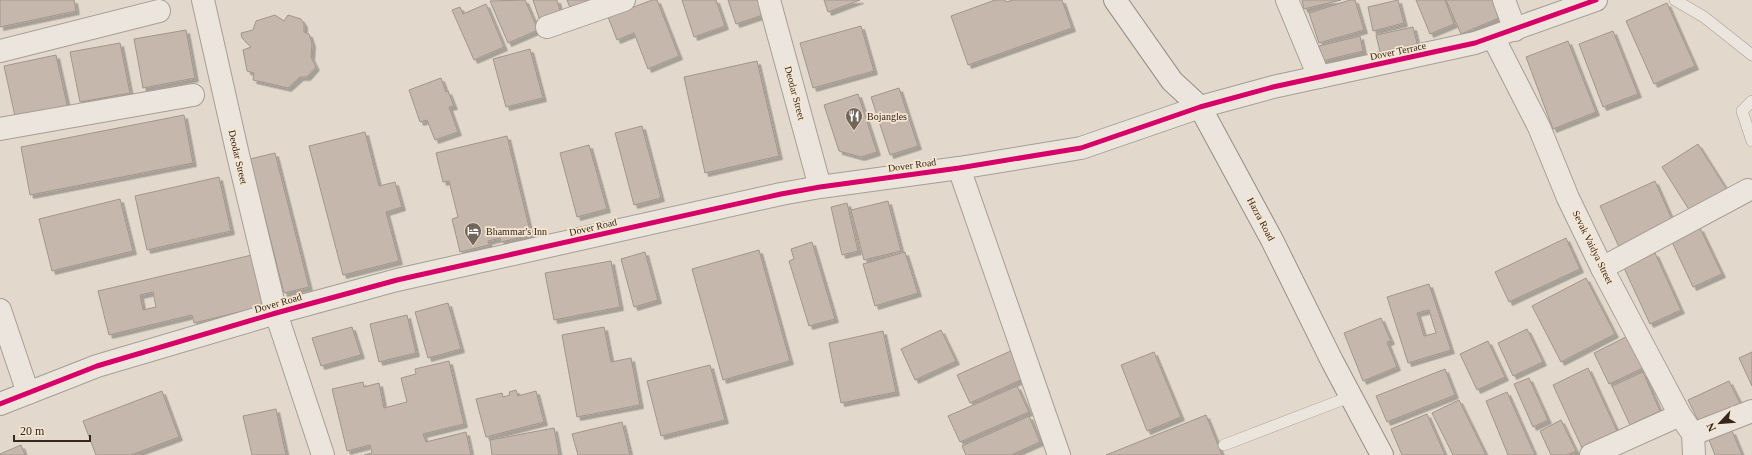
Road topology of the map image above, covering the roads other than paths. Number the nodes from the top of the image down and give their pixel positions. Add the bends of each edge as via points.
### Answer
1 (203, 0) edge
2 (624, 0) edge
3 (769, 0) edge
4 (1115, 0) edge
5 (1287, 0) edge
6 (1504, 0) edge
7 (1596, 0) edge
8 (1675, 0) edge
9 (159, 11) dead end
10 (547, 27) dead end
11 (1515, 30) junction
12 (1494, 37) junction
13 (0, 51) edge
14 (1752, 55) edge
15 (1319, 77) junction
16 (193, 95) dead end
17 (1752, 101) edge
18 (1200, 107) junction
19 (0, 129) edge
20 (1752, 141) edge
21 (959, 168) junction
22 (820, 187) junction
23 (1748, 190) dead end
24 (1602, 268) junction
25 (0, 310) edge
26 (276, 313) junction
27 (28, 393) junction
28 (1352, 396) junction
29 (0, 404) edge
30 (1752, 411) edge
31 (1680, 415) junction
32 (1693, 434) junction
33 (1224, 445) dead end
34 (323, 455) edge
35 (1059, 455) edge
36 (1382, 455) edge
37 (1591, 455) edge
38 (1694, 455) edge

1 - 26 street, Deodar Street
2 - 10 street
3 - 22 street, Deodar Street
4 - 18 street, Hazra Road via 1172,81
5 - 15 street
6 - 11 street
7 - 11 street, Dover Terrace
8 - 14 lane via 1704,17
9 - 13 street
11 - 12 street, Dover Terrace
12 - 15 street, Dover Terrace
12 - 24 street, Sevak Vaidya Street via 1539,127 1568,198
15 - 18 street, Dover Terrace via 1273,86
16 - 19 street
17 - 20 lane via 1742,111
18 - 21 street, Dover Road via 1081,148
18 - 28 street, Hazra Road
21 - 22 street, Dover Road
21 - 35 street
22 - 26 street, Dover Road via 404,278
23 - 24 street
24 - 31 street, Sevak Vaidya Street
25 - 27 street
26 - 27 street, Dover Road via 97,366
26 - 34 street, Deodar Street
27 - 29 street, Dover Road
28 - 33 lane
28 - 36 street, Hazra Road
30 - 32 street
31 - 32 street, Sevak Vaidya Street
31 - 37 street
32 - 38 street

